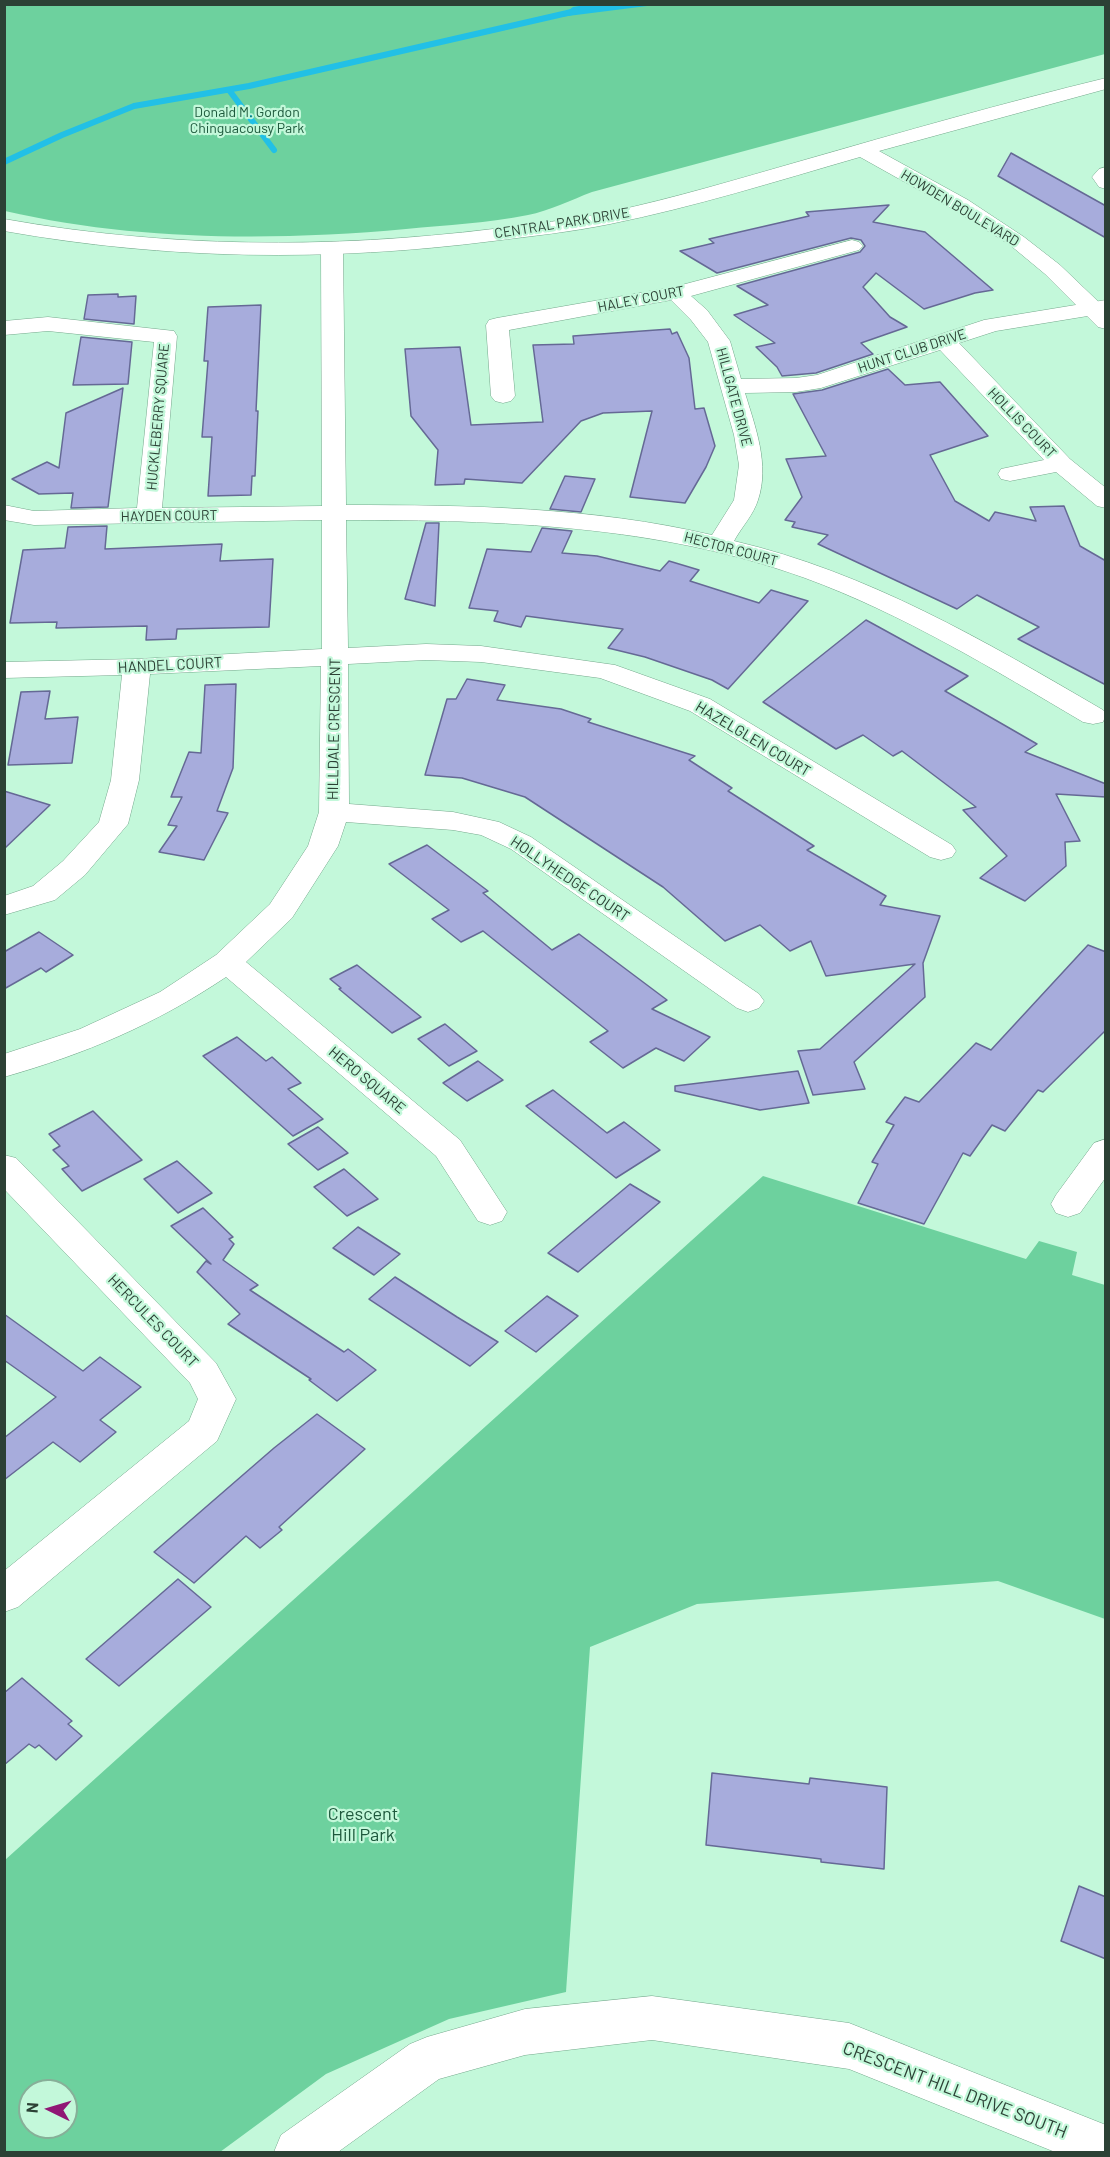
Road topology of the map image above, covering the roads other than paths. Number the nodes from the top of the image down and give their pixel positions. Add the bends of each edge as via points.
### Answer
1 (1106, 83) edge
2 (862, 150) junction
3 (1106, 173) edge
4 (1106, 183) edge
5 (4, 225) edge
6 (852, 246) dead end
7 (332, 248) junction
8 (676, 293) junction
9 (1101, 312) edge
10 (4, 328) edge
11 (944, 341) junction
12 (732, 386) junction
13 (503, 396) dead end
14 (1061, 464) junction
15 (1010, 474) dead end
16 (1106, 501) edge
17 (4, 512) edge
18 (334, 513) junction
19 (149, 516) junction
20 (718, 544) junction
21 (335, 656) junction
22 (137, 667) junction
23 (4, 669) edge
24 (1093, 716) dead end
25 (334, 812) junction
26 (941, 851) dead end
27 (4, 906) edge
28 (227, 962) junction
29 (748, 1001) dead end
30 (4, 1066) edge
31 (1106, 1152) edge
32 (4, 1167) edge
33 (1068, 1204) dead end
34 (490, 1212) dead end
35 (4, 1595) edge
36 (1106, 2149) edge
37 (298, 2152) edge

1 - 2 street, CENTRAL PARK DRIVE
2 - 7 street, CENTRAL PARK DRIVE via 609,218 412,244
2 - 9 street, HOWDEN BOULEVARD via 1018,242
3 - 4 street via 1102,177
5 - 7 street, CENTRAL PARK DRIVE via 50,235 148,246
6 - 8 street, HALEY COURT
7 - 18 street, HILLDALE CRESCENT
8 - 12 street, HILLGATE DRIVE via 719,342
8 - 13 street, HALEY COURT via 497,325
9 - 11 street, HUNT CLUB DRIVE via 992,325
10 - 19 street, HUCKLEBERRY SQUARE via 48,324 166,336
11 - 12 street, HUNT CLUB DRIVE via 821,381
11 - 14 street, HOLLIS COURT
12 - 20 street, HILLGATE DRIVE via 751,465 746,500
14 - 15 street
14 - 16 street, HOLLIS COURT
17 - 19 street, HAYDEN COURT via 34,518
18 - 19 street, HAYDEN COURT
18 - 20 street, HECTOR COURT via 507,515 673,534
18 - 21 street, HILLDALE CRESCENT
20 - 24 street, HECTOR COURT via 812,571 897,605
21 - 22 street, HANDEL COURT
21 - 25 street, HILLDALE CRESCENT
21 - 26 street, HAZELGLEN COURT via 481,654 605,671 700,705
22 - 23 street, HANDEL COURT
22 - 27 street via 125,780 113,824 74,868 44,893
25 - 28 street, HILLDALE CRESCENT via 323,846 281,911
25 - 29 street, HOLLYHEDGE COURT via 453,820 489,828 521,843
28 - 30 street, HILLDALE CRESCENT via 171,999 101,1032
28 - 34 street, HERO SQUARE via 448,1148
31 - 33 street
32 - 35 street, HERCULES COURT via 202,1373 217,1399 204,1430
36 - 37 street, CRESCENT HILL DRIVE SOUTH via 849,2046 652,2018 525,2031 427,2060

